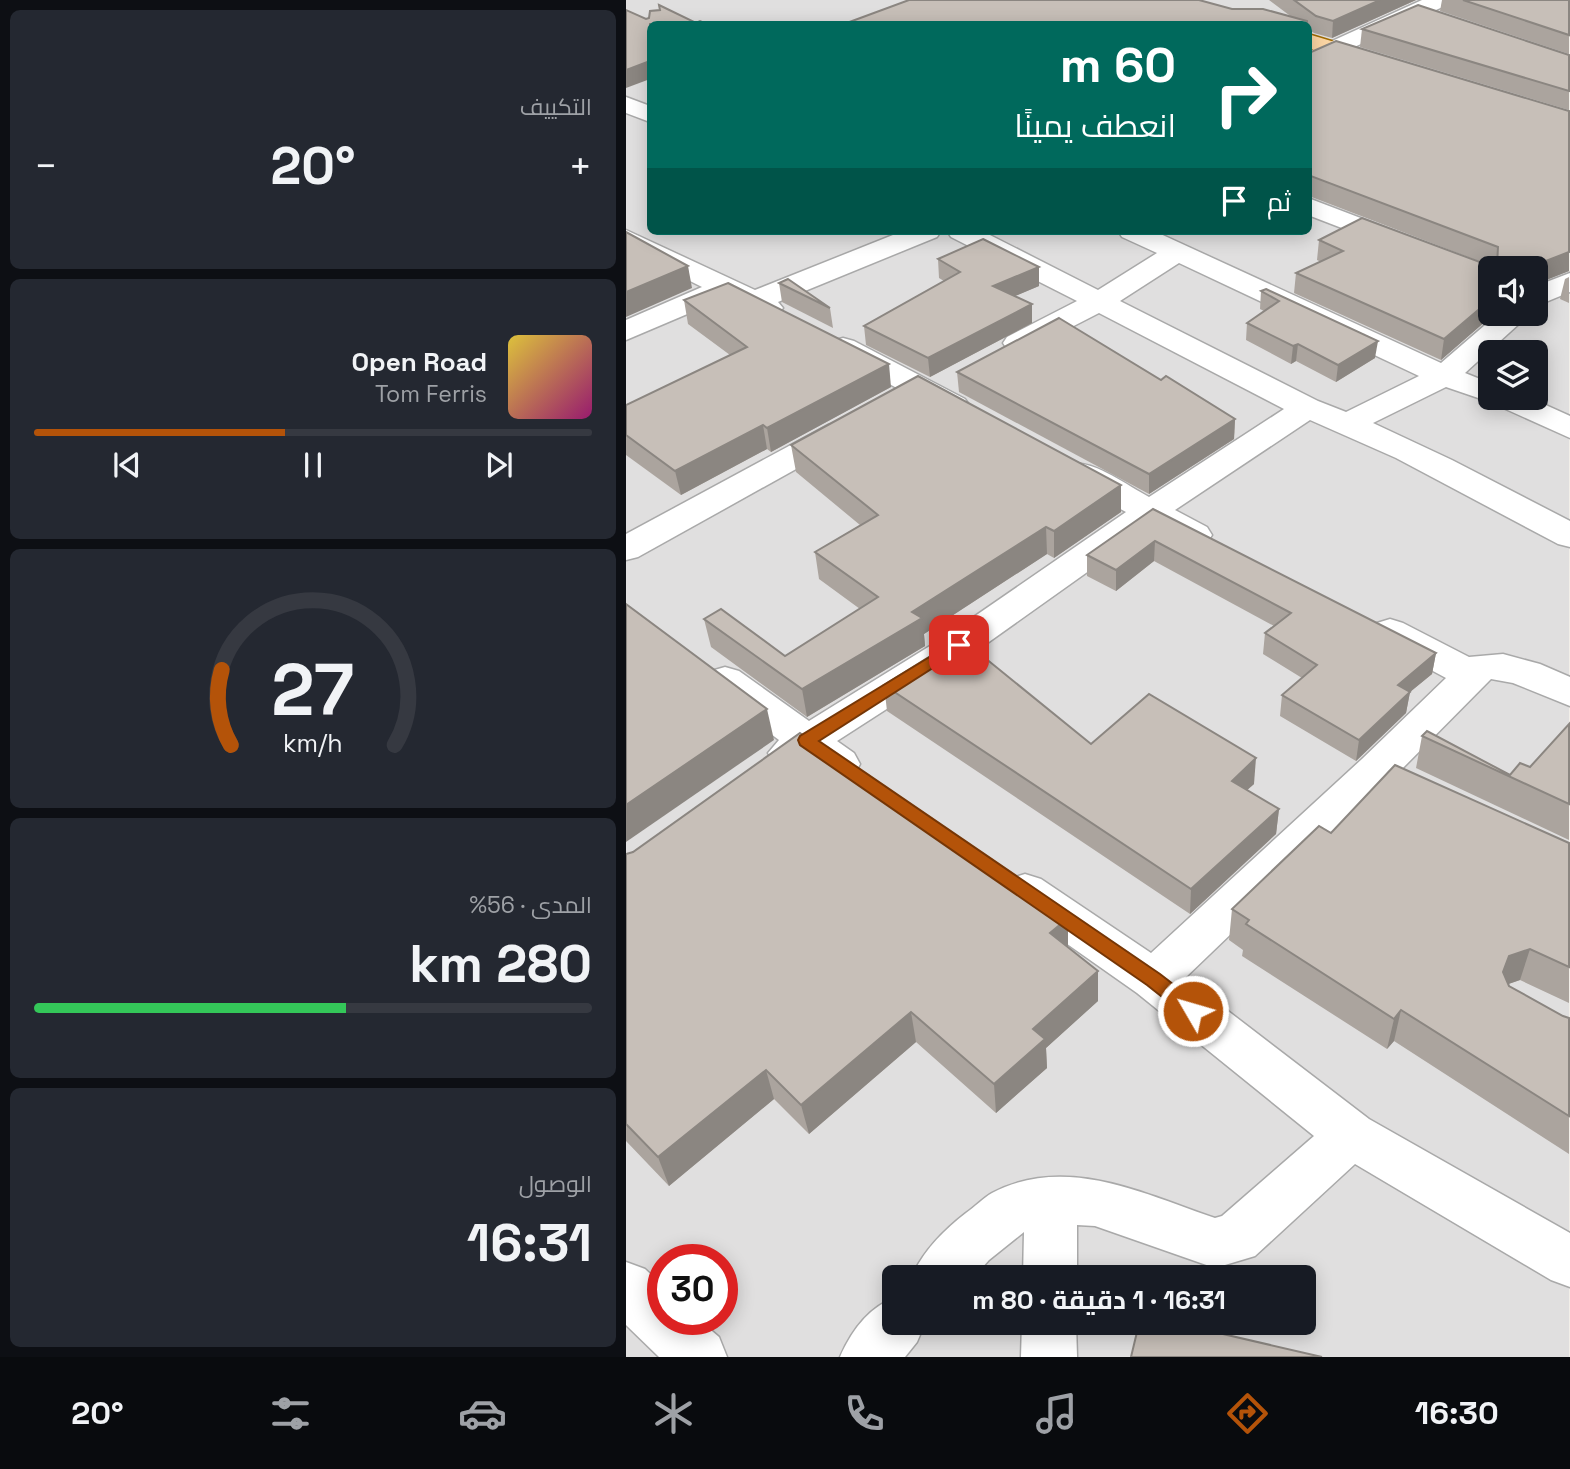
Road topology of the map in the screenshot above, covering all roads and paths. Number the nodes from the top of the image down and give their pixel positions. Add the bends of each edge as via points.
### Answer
1 (1440, 10) edge
2 (1312, 42) edge
3 (1334, 49) junction
4 (1312, 59) edge
5 (1400, 69) edge
6 (1312, 208) edge
7 (911, 235) edge
8 (969, 235) edge
9 (1141, 235) edge
10 (626, 238) edge
11 (1177, 252) junction
12 (1478, 272) edge
13 (1569, 281) edge
14 (723, 288) junction
15 (1548, 291) edge
16 (754, 301) junction
17 (1548, 301) edge
18 (1098, 302) junction
19 (1569, 309) edge
20 (1502, 326) edge
21 (626, 331) edge
22 (996, 355) edge
23 (963, 374) edge
24 (1444, 376) junction
25 (1478, 389) edge
26 (925, 390) junction
27 (1307, 408) junction
28 (1530, 410) edge
29 (977, 418) edge
30 (1348, 423) junction
31 (1569, 428) edge
32 (1048, 456) edge
33 (1151, 511) junction
34 (1569, 536) edge
35 (1217, 547) edge
36 (626, 549) edge
37 (1366, 619) edge
38 (690, 654) edge
39 (1472, 675) junction
40 (1569, 694) edge
41 (806, 740) junction
42 (762, 772) edge
43 (873, 787) edge
44 (996, 872) edge
45 (1153, 979) junction
46 (1351, 1135) junction
47 (1051, 1200) junction
48 (1569, 1262) edge
49 (950, 1265) edge
50 (1050, 1265) edge
51 (626, 1288) edge
52 (887, 1335) edge
53 (1049, 1335) edge
54 (699, 1357) edge
55 (868, 1357) edge
56 (1049, 1357) edge

1 - 3 street via 1415,12
2 - 3 main road
3 - 4 street
3 - 5 main road
6 - 12 street
7 - 16 street
8 - 18 street
9 - 11 street
10 - 14 street
11 - 18 street
11 - 24 street
13 - 15 street
14 - 16 street
14 - 21 street
16 - 26 street
17 - 19 street
18 - 22 street
18 - 27 street
20 - 24 street
23 - 26 street
24 - 25 street
24 - 30 street
26 - 29 street
26 - 36 street via 878,411
27 - 30 street
27 - 33 street
28 - 31 street
30 - 34 street via 1458,475
32 - 33 street
33 - 35 street
33 - 41 street via 959,645
37 - 39 street
38 - 41 street
39 - 40 street via 1480,667 1498,665
39 - 45 street via 1395,778
41 - 42 street
41 - 43 street
44 - 45 street
45 - 46 street
46 - 47 street via 1253,1226 1236,1238 1215,1243 1095,1202
46 - 48 street
47 - 49 street via 1010,1211 970,1242
47 - 50 street
51 - 54 street
52 - 55 street
53 - 56 street

